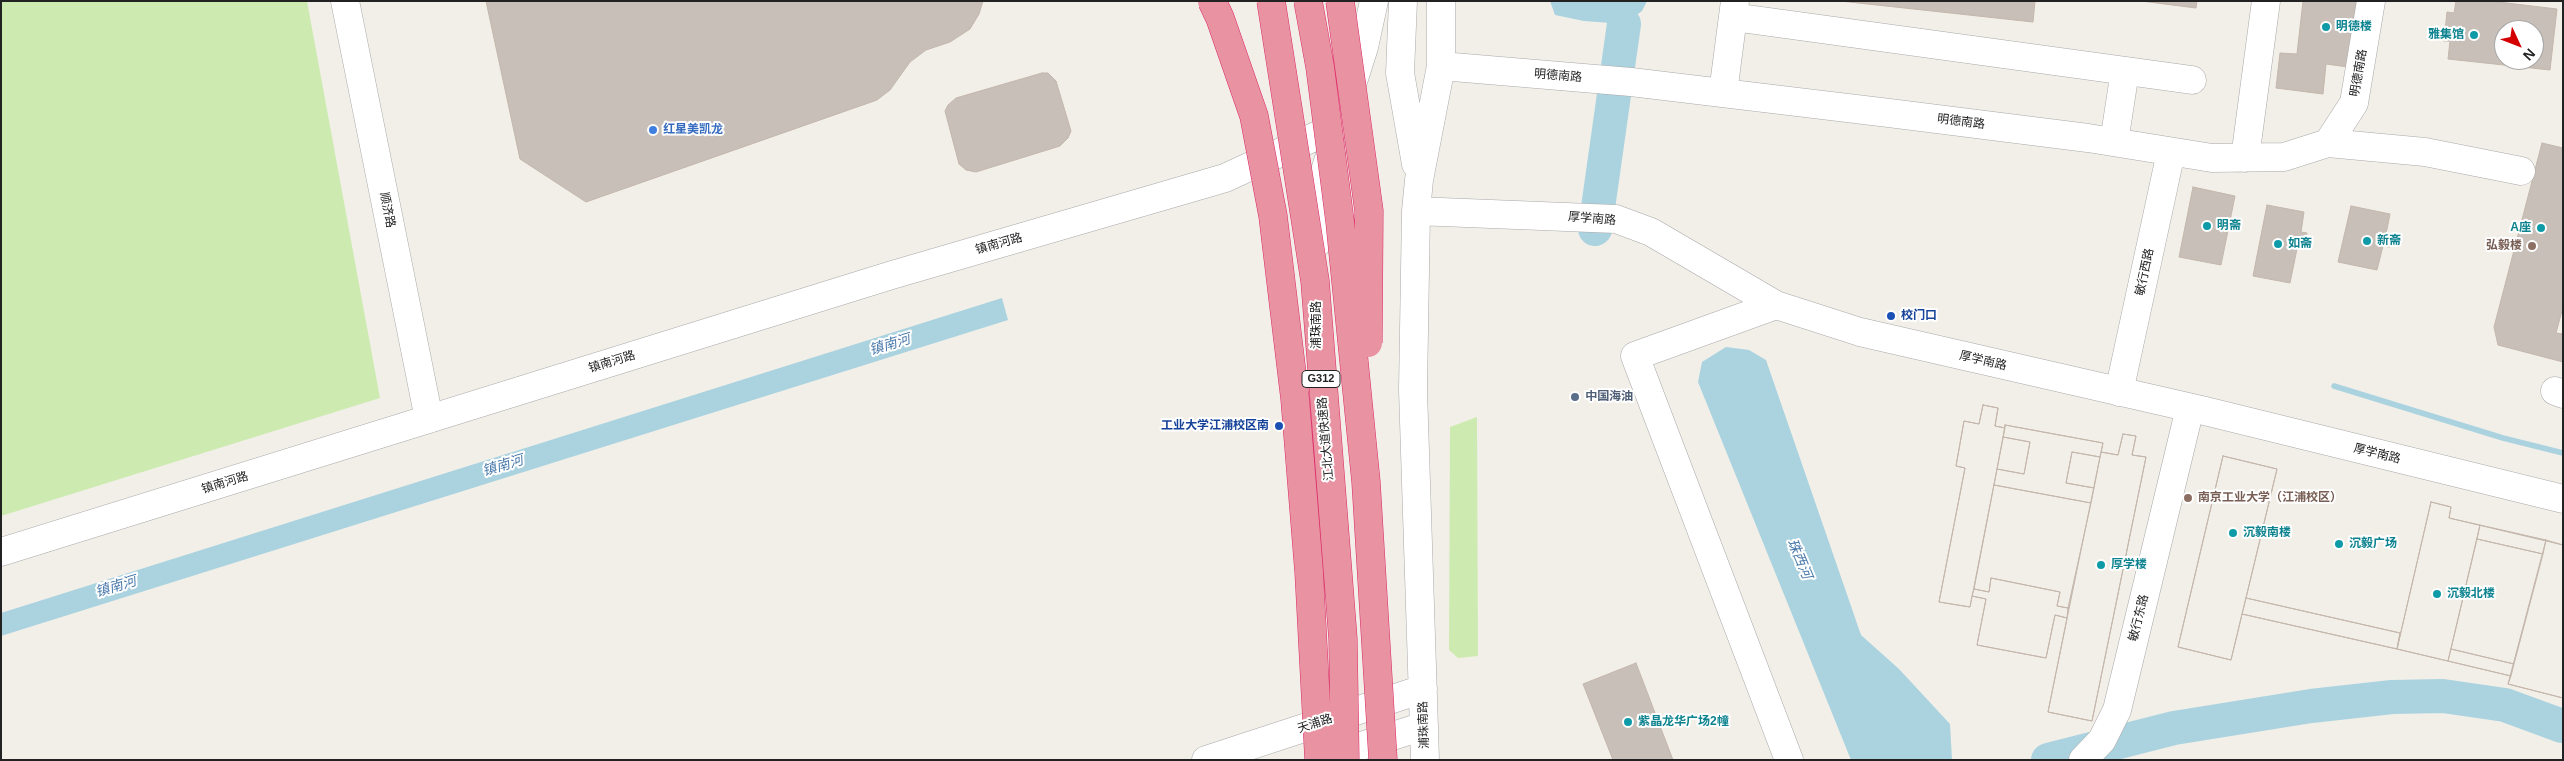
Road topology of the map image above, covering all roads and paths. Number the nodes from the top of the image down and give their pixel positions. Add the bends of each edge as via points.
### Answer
1 (345, 1) edge
2 (1212, 1) edge
3 (1271, 1) edge
4 (1308, 1) edge
5 (1340, 1) edge
6 (1358, 1) edge
7 (1374, 1) edge
8 (1404, 1) edge
9 (1441, 1) edge
10 (2266, 1) edge
11 (2371, 1) edge
12 (1734, 9) edge
13 (1364, 47) junction
14 (1441, 66) junction
15 (2125, 71) junction
16 (2192, 80) dead end
17 (1723, 93) junction
18 (1340, 125) junction
19 (2114, 142) junction
20 (2328, 142) junction
21 (2171, 152) junction
22 (2245, 158) junction
23 (2521, 171) dead end
24 (1225, 178) junction
25 (1419, 180) junction
26 (1317, 196) junction
27 (1416, 211) junction
28 (1776, 304) junction
29 (2119, 392) junction
30 (2190, 408) junction
31 (429, 419) junction
32 (1366, 482) junction
33 (2563, 499) edge
34 (1, 552) edge
35 (1423, 689) junction
36 (1318, 723) junction
37 (1424, 726) junction
38 (1206, 760) edge
39 (1318, 760) edge
40 (1345, 760) edge
41 (1383, 760) edge
42 (1425, 760) edge
43 (1789, 760) edge
44 (2083, 760) edge

1 - 31 street, 顺济路
2 - 39 highway, bridge via 1254,116 1273,216 1295,399 1309,572
3 - 40 highway, 江北大道快速路 / G312, bridge via 1315,281 1343,640
4 - 32 highway, G312, bridge via 1340,222
5 - 32 highway, bridge via 1369,211
6 - 13 street, 浦珠南路
7 - 13 street, 浦珠南路
8 - 25 street, 浦珠南路 via 1400,73
9 - 14 street, 浦珠南路
10 - 22 street
11 - 20 street, 明德南路 via 2354,103
12 - 15 street
12 - 17 street
13 - 18 street, 浦珠南路
14 - 17 street, 明德南路
14 - 25 street, 浦珠南路
15 - 16 street
15 - 19 street
17 - 19 street, 明德南路
18 - 24 street, 镇南河路
18 - 26 street, 浦珠南路
19 - 21 street, 明德南路
20 - 22 street, 明德南路 via 2284,157
20 - 23 street via 2425,152
21 - 22 street, 明德南路 via 2212,158
21 - 29 street, 敏行西路
24 - 26 street
24 - 31 street, 镇南河路 via 892,275
25 - 27 street, 浦珠南路
26 - 36 street, 浦珠南路
27 - 28 street, 厚学南路 via 1616,219 1651,232
27 - 35 street, 浦珠南路 via 1413,390
28 - 29 street, 厚学南路 via 1860,332
28 - 43 street via 1635,356
29 - 30 street, 厚学南路
30 - 33 street, 厚学南路
30 - 44 street, 敏行东路 via 2119,700 2102,740
31 - 34 street, 镇南河路
32 - 41 highway, G312, bridge
35 - 36 street, 天浦路
35 - 37 street, 浦珠南路
36 - 38 street, 天浦路
36 - 39 street, 浦珠南路
37 - 39 street
37 - 42 street, 浦珠南路

